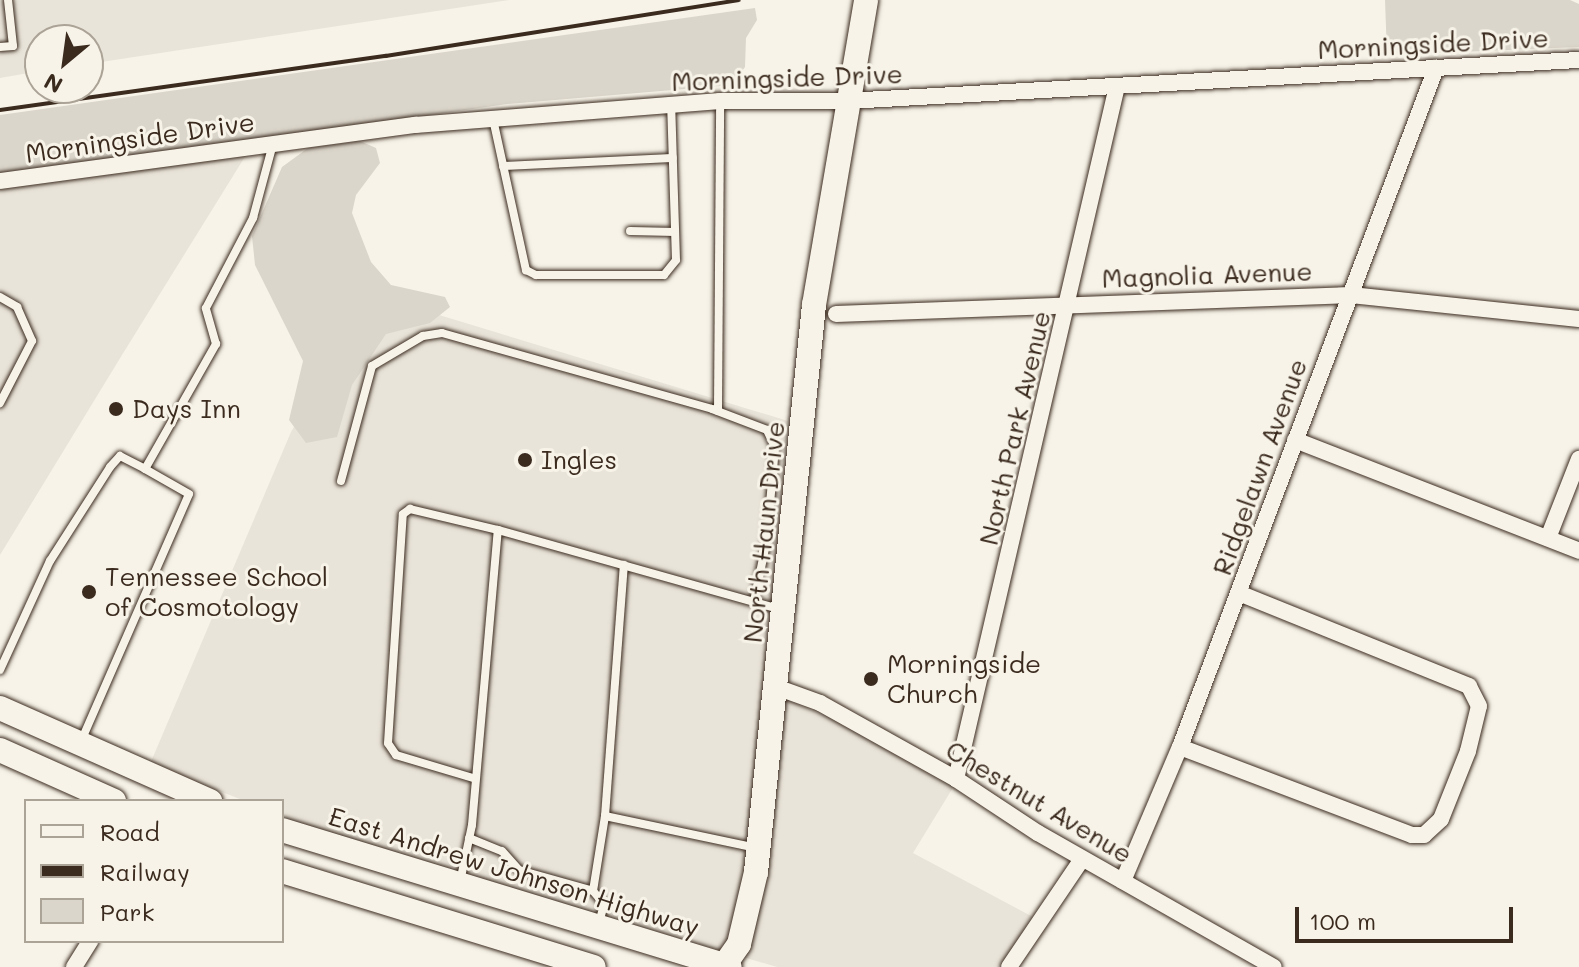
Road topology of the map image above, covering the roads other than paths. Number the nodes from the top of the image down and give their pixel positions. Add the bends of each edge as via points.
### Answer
1 (8, 0) edge
2 (866, 0) edge
3 (0, 47) edge
4 (1579, 60) edge
5 (1436, 68) junction
6 (1117, 86) junction
7 (720, 101) junction
8 (847, 101) junction
9 (671, 105) junction
10 (493, 119) junction
11 (273, 144) junction
12 (673, 158) junction
13 (503, 166) junction
14 (0, 181) edge
15 (630, 231) dead end
16 (675, 232) junction
17 (1351, 295) junction
18 (0, 297) edge
19 (1069, 304) junction
20 (836, 314) dead end
21 (1579, 319) edge
22 (0, 403) edge
23 (718, 411) junction
24 (1295, 440) junction
25 (1579, 459) edge
26 (145, 469) junction
27 (341, 481) dead end
28 (498, 530) junction
29 (1548, 538) junction
30 (1579, 551) edge
31 (624, 565) junction
32 (1239, 593) junction
33 (754, 602) junction
34 (784, 611) junction
35 (0, 670) edge
36 (776, 687) junction
37 (0, 708) edge
38 (80, 744) junction
39 (1180, 747) junction
40 (0, 750) edge
41 (473, 778) junction
42 (956, 779) junction
43 (181, 796) edge
44 (110, 799) edge
45 (605, 816) junction
46 (284, 831) edge
47 (469, 838) junction
48 (759, 848) junction
49 (1082, 859) junction
50 (284, 872) edge
51 (1123, 881) junction
52 (459, 887) junction
53 (593, 891) junction
54 (598, 928) junction
55 (89, 943) edge
56 (725, 966) edge
57 (74, 967) edge
58 (594, 967) edge
59 (1009, 967) edge
60 (1274, 967) edge

1 - 3 lane via 13,46
2 - 8 main road, North Haun Drive
4 - 5 street, Morningside Drive
5 - 6 street, Morningside Drive
5 - 17 street, Ridgelawn Avenue
6 - 8 street, Morningside Drive
6 - 19 street, North Park Avenue
7 - 8 street, Morningside Drive
7 - 9 street, Morningside Drive
7 - 23 lane
8 - 34 main road, North Haun Drive via 814,305
9 - 10 street, Morningside Drive
9 - 12 lane
10 - 11 street, Morningside Drive
10 - 13 lane
11 - 14 street, Morningside Drive
11 - 26 lane via 253,218 206,308 216,344
12 - 13 lane
12 - 16 lane
13 - 16 lane via 521,260 536,275 664,275 676,260
15 - 16 lane
17 - 19 street, Magnolia Avenue
17 - 21 street, Magnolia Avenue
17 - 24 street, Ridgelawn Avenue
18 - 22 lane via 17,307 32,341
19 - 20 street, Magnolia Avenue
19 - 42 street, North Park Avenue
23 - 27 lane via 442,333 423,336 372,366
23 - 33 lane via 767,430 775,447 767,539
24 - 29 street
24 - 32 street, Ridgelawn Avenue
25 - 29 street
26 - 35 lane via 120,456 110,467 50,561
26 - 38 lane via 189,494
28 - 31 lane
28 - 41 lane
28 - 41 lane via 410,509 403,514 388,743 396,755
29 - 30 street
31 - 33 lane
31 - 45 lane
32 - 39 street, Ridgelawn Avenue
32 - 39 street via 1469,686 1479,706 1468,751 1441,819 1424,835 1412,835
33 - 34 lane
34 - 36 main road, North Haun Drive
36 - 42 street, Chestnut Avenue via 820,703
36 - 48 main road, North Haun Drive
37 - 38 main road
38 - 43 main road
39 - 51 street, Ridgelawn Avenue
40 - 44 main road
41 - 47 lane
42 - 49 street, Chestnut Avenue
45 - 48 lane
45 - 53 lane
46 - 52 main road, East Andrew Johnson Highway
47 - 52 lane
47 - 53 lane via 502,851 519,870
48 - 56 main road, North Haun Drive via 749,913
49 - 51 street, Chestnut Avenue
49 - 59 street
50 - 58 main road
51 - 60 street, Chestnut Avenue
52 - 54 main road, East Andrew Johnson Highway
53 - 54 lane via 604,904
54 - 56 main road, East Andrew Johnson Highway
55 - 57 street

